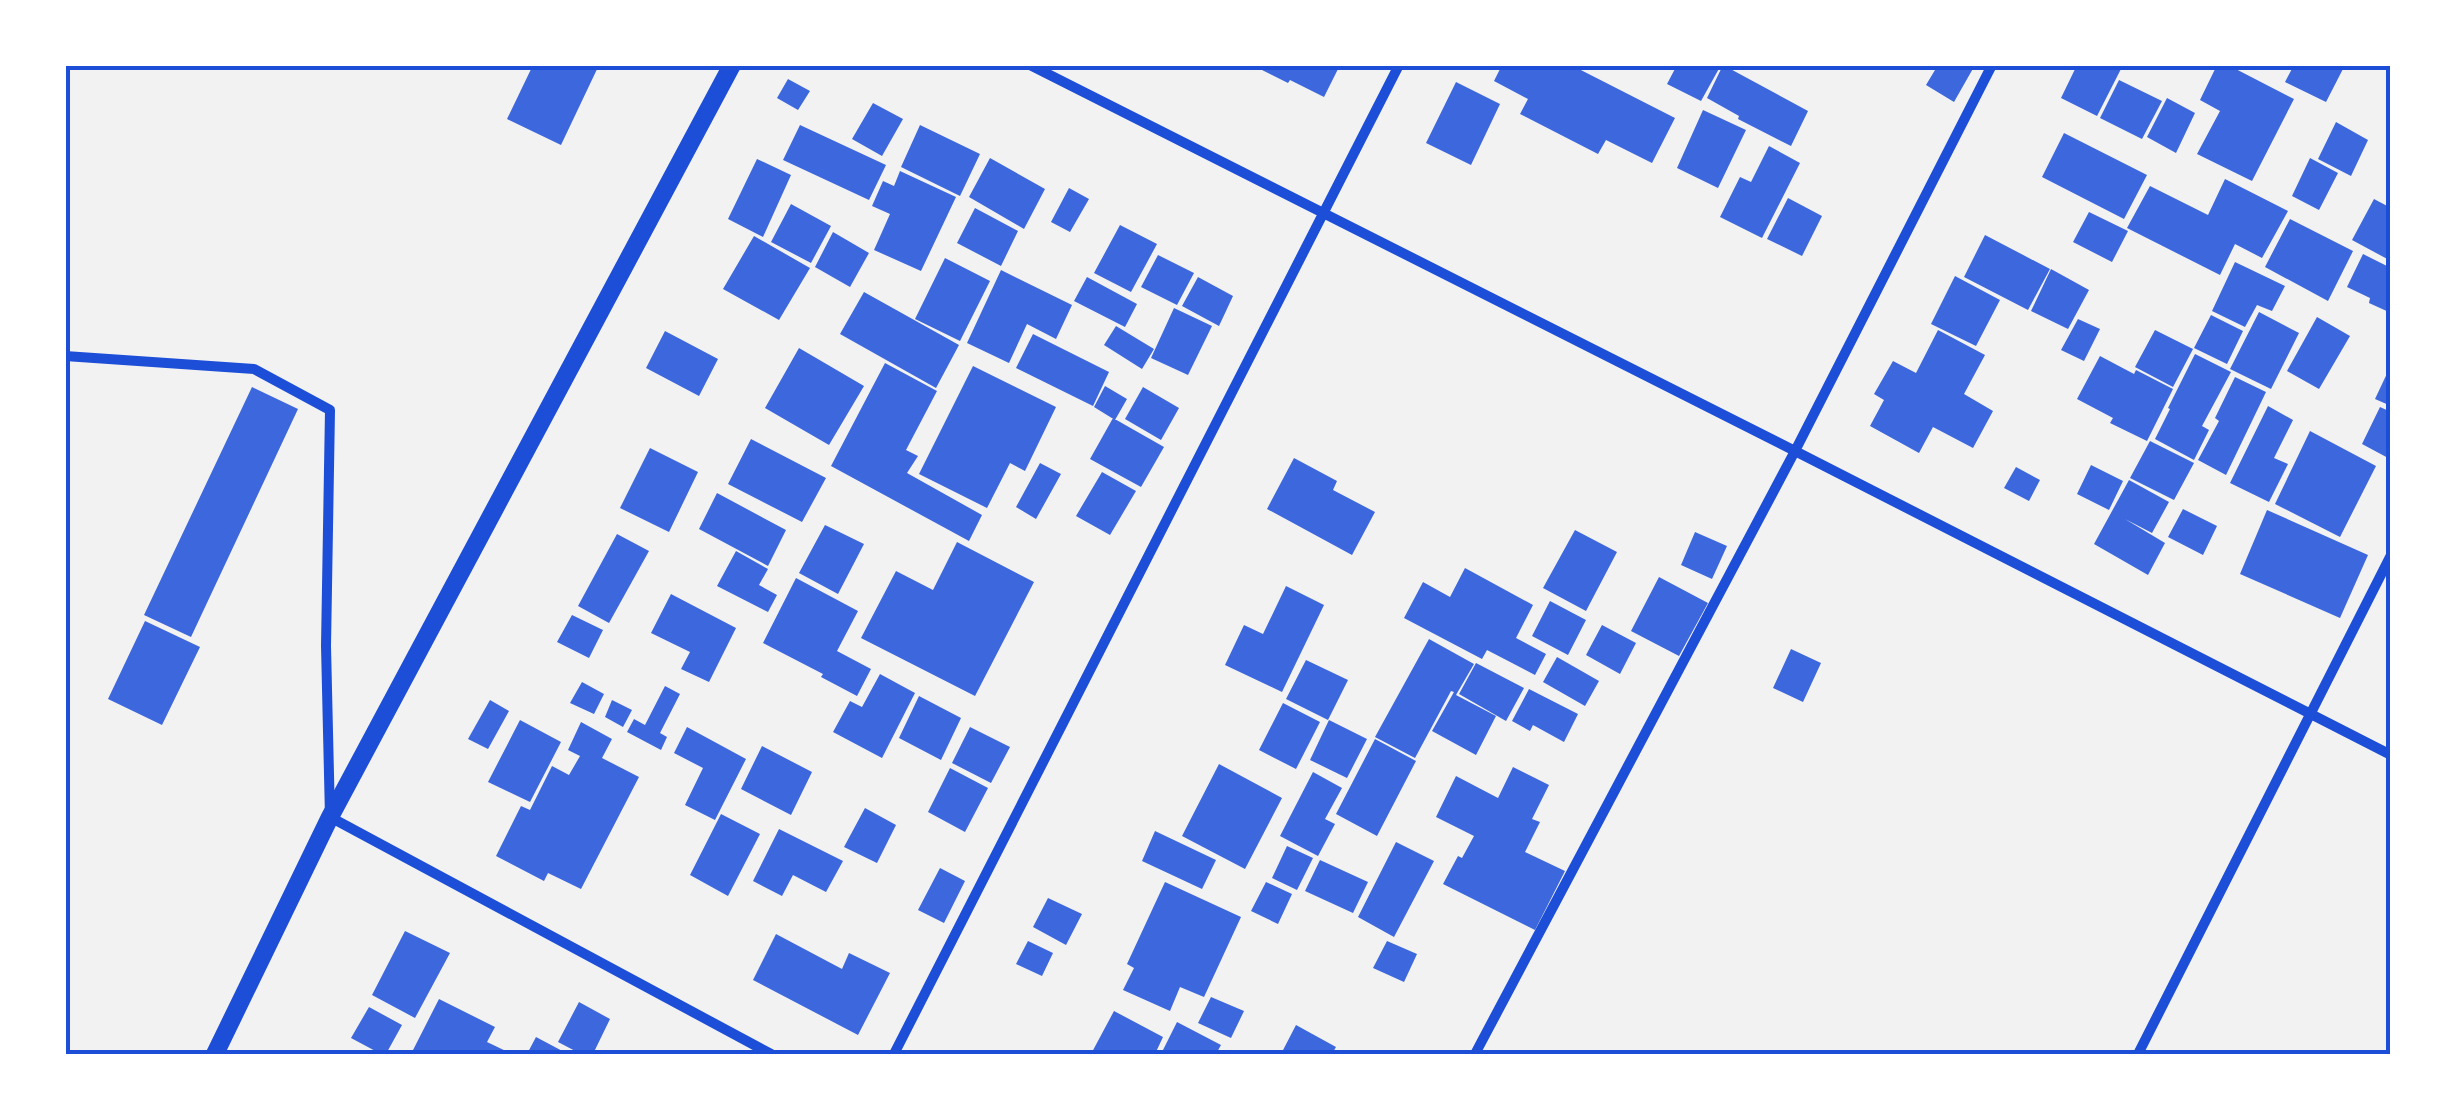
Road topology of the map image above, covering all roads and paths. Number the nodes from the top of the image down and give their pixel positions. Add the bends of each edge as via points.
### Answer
1 (732, 65) edge
2 (1030, 65) edge
3 (1399, 65) edge
4 (1992, 65) edge
5 (1322, 214) junction
6 (65, 356) edge
7 (1796, 451) junction
8 (2391, 555) edge
9 (2311, 714) junction
10 (2391, 755) edge
11 (330, 817) junction
12 (215, 1054) edge
13 (772, 1054) edge
14 (894, 1054) edge
15 (1475, 1054) edge
16 (2138, 1054) edge

1 - 11 street
2 - 5 street
3 - 5 street
4 - 7 street
5 - 7 street
5 - 14 street
6 - 11 street via 254,369 330,410
7 - 9 street
7 - 15 street
8 - 9 street
9 - 10 street
9 - 16 street
11 - 12 street
11 - 13 street

